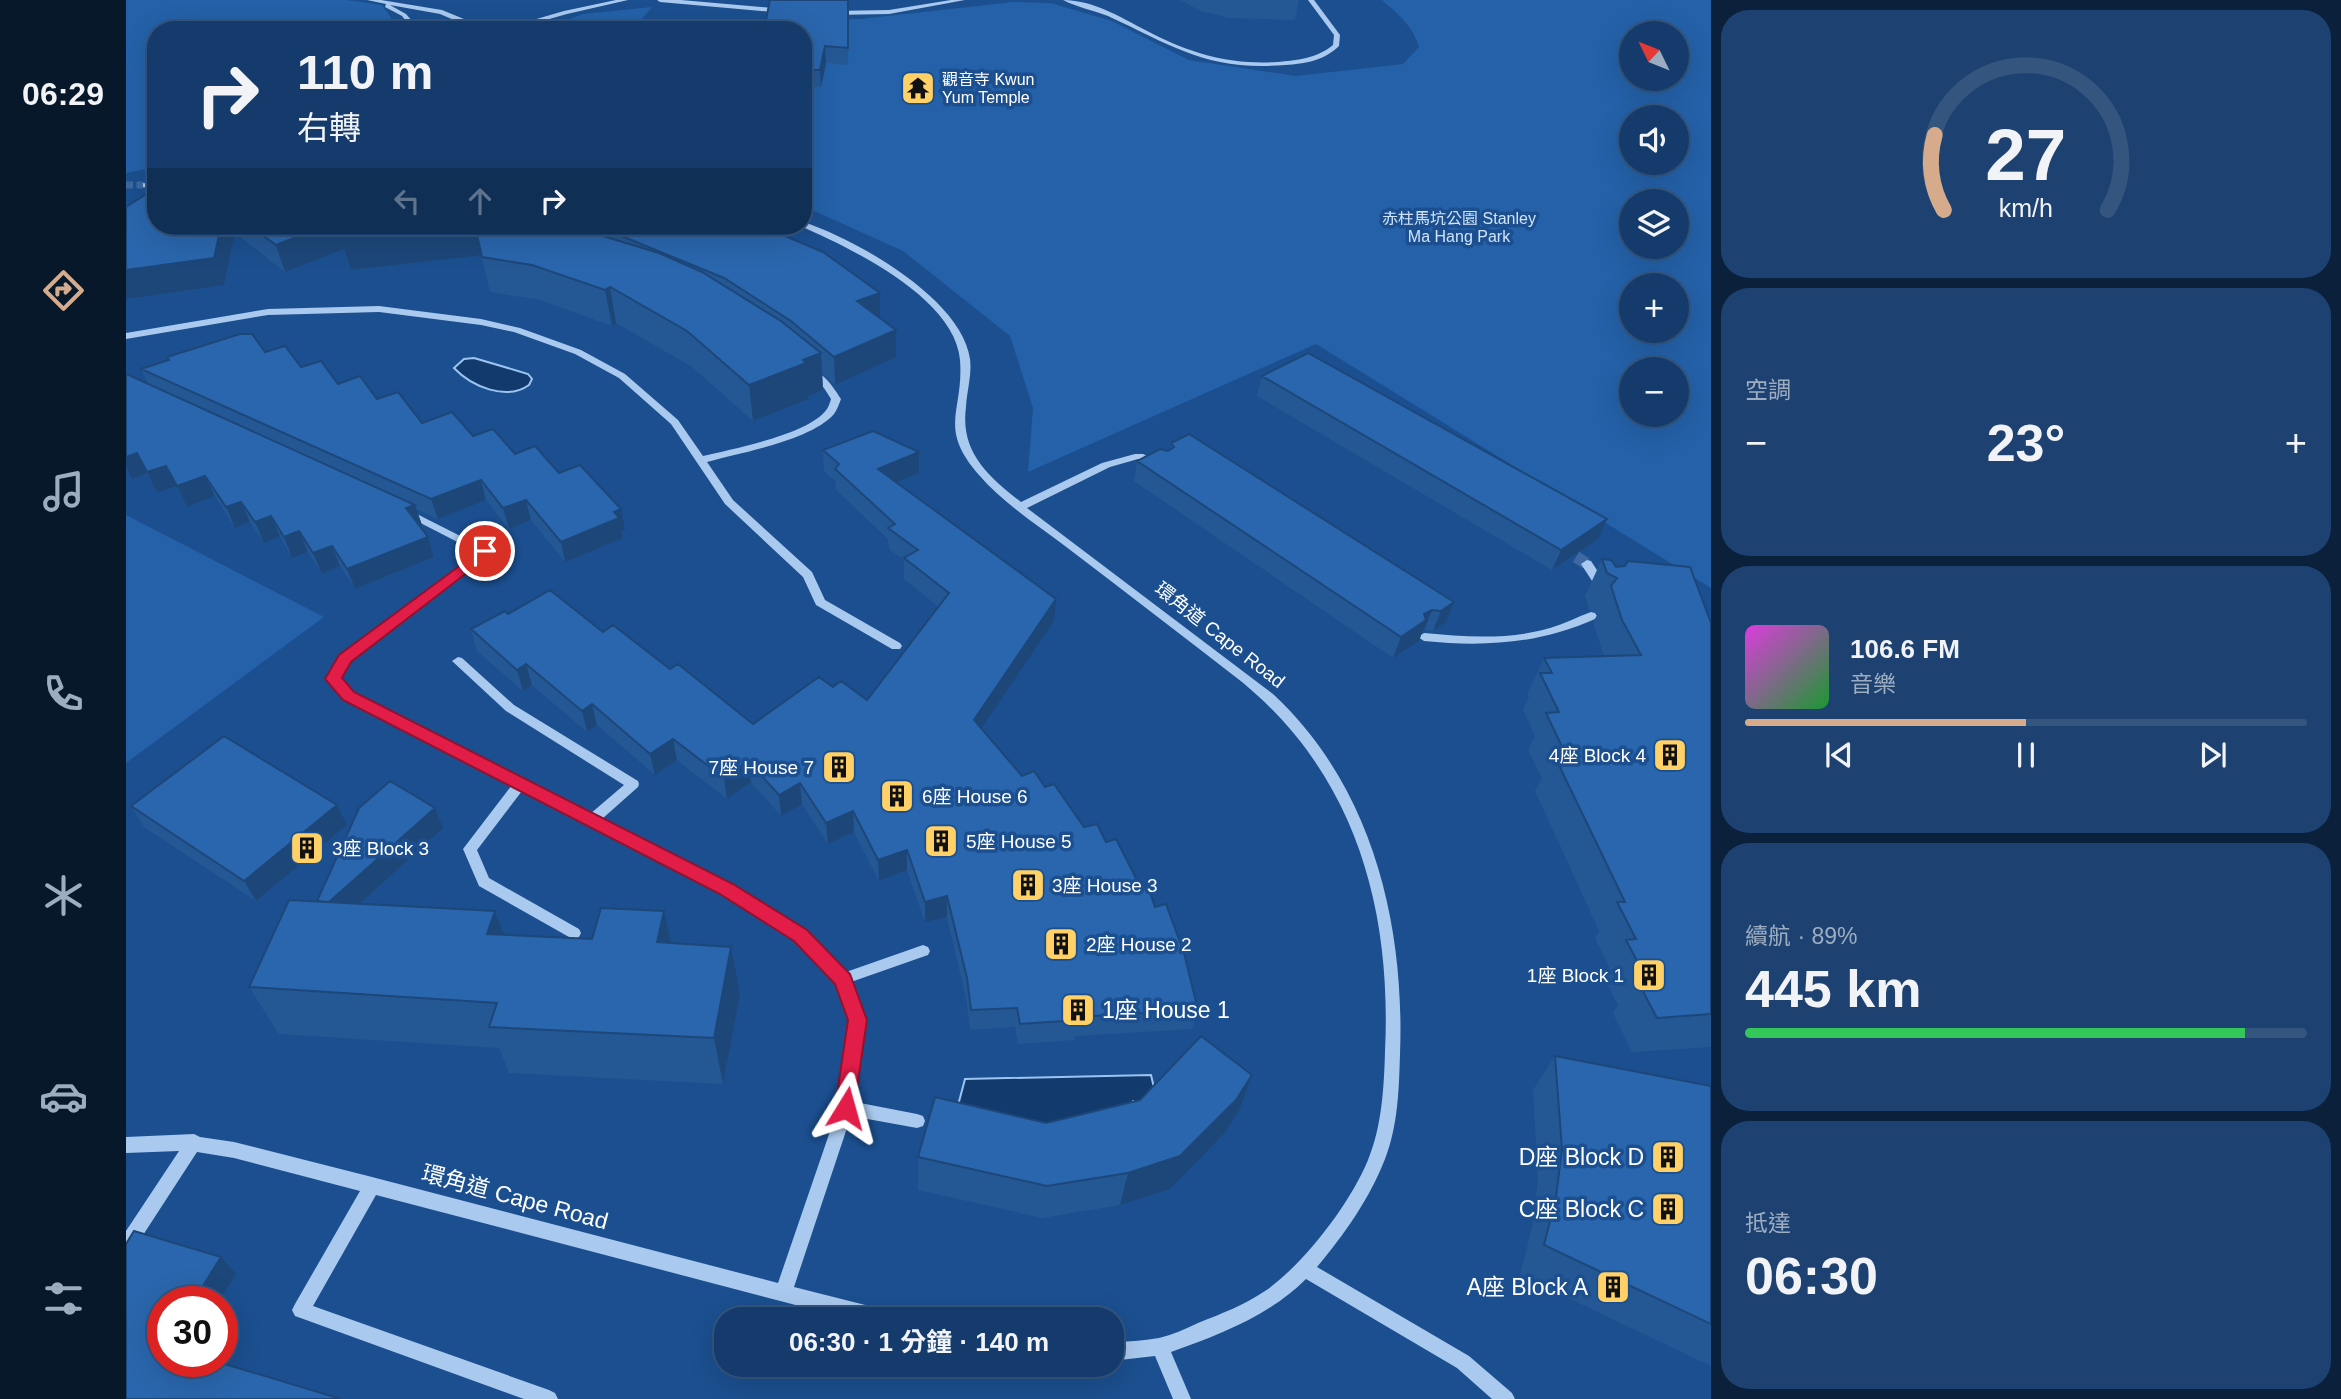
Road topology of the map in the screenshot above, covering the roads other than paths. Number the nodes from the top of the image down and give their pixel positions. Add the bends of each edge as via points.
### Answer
1 (372, 0) edge
2 (625, 0) edge
3 (660, 0) edge
4 (962, 0) edge
5 (1066, 0) edge
6 (1311, 0) edge
7 (793, 11) edge
8 (821, 13) edge
9 (409, 21) edge
10 (463, 21) edge
11 (530, 21) edge
12 (812, 228) edge
13 (126, 336) edge
14 (802, 364) edge
15 (702, 460) junction
16 (1163, 466) edge
17 (390, 505) edge
18 (1020, 507) junction
19 (1587, 565) tunnel mouth
20 (808, 575) joint
21 (1602, 598) edge
22 (1591, 616) dead end
23 (1424, 637) edge
24 (897, 646) dead end
25 (458, 662) dead end
26 (520, 784) junction
27 (592, 820) junction
28 (574, 933) dead end
29 (923, 951) dead end
30 (843, 979) junction
31 (846, 1108) junction
32 (917, 1121) dead end
33 (194, 1142) junction
34 (126, 1145) edge
35 (372, 1185) junction
36 (126, 1246) edge
37 (1303, 1268) junction
38 (784, 1292) junction
39 (840, 1307) edge
40 (1160, 1347) junction
41 (1124, 1351) edge
42 (549, 1399) edge
43 (1182, 1399) edge
44 (1506, 1399) edge

1 - 9 street
1 - 10 street via 442,12
2 - 11 street
3 - 7 street
4 - 8 street via 889,12
5 - 6 street via 1096,9 1192,54 1267,65 1317,58 1336,46 1337,35
12 - 18 street, 環角道 Cape Road via 900,277 957,334 965,358 958,419 964,447 984,475
13 - 15 street via 302,309 411,311 481,322 568,348 622,376 675,422
14 - 15 street via 834,393 830,415 803,430
15 - 20 street via 729,502
16 - 18 street via 1139,457 1106,465
17 - 26 street via 485,551 345,659 333,679 349,696
18 - 37 street, 環角道 Cape Road via 1257,687 1297,726 1334,777 1363,835 1394,968 1390,1105 1374,1168
19 - 21 street via 1604,591
20 - 24 street via 828,610
22 - 23 street via 1565,629 1508,640 1473,643
25 - 27 street via 510,708 633,783
26 - 27 street
26 - 28 street via 470,849 484,882
27 - 30 street via 726,889 801,935
29 - 30 street
30 - 31 street via 857,1020
31 - 32 street
31 - 38 street
33 - 34 street, 環角道 Cape Road
33 - 35 street, 環角道 Cape Road
33 - 36 street
35 - 38 street, 環角道 Cape Road
35 - 42 street via 301,1310
37 - 40 street, 環角道 Cape Road via 1280,1291 1238,1318
37 - 44 street via 1463,1362
38 - 39 street, 環角道 Cape Road
40 - 41 street, 環角道 Cape Road
40 - 43 street

